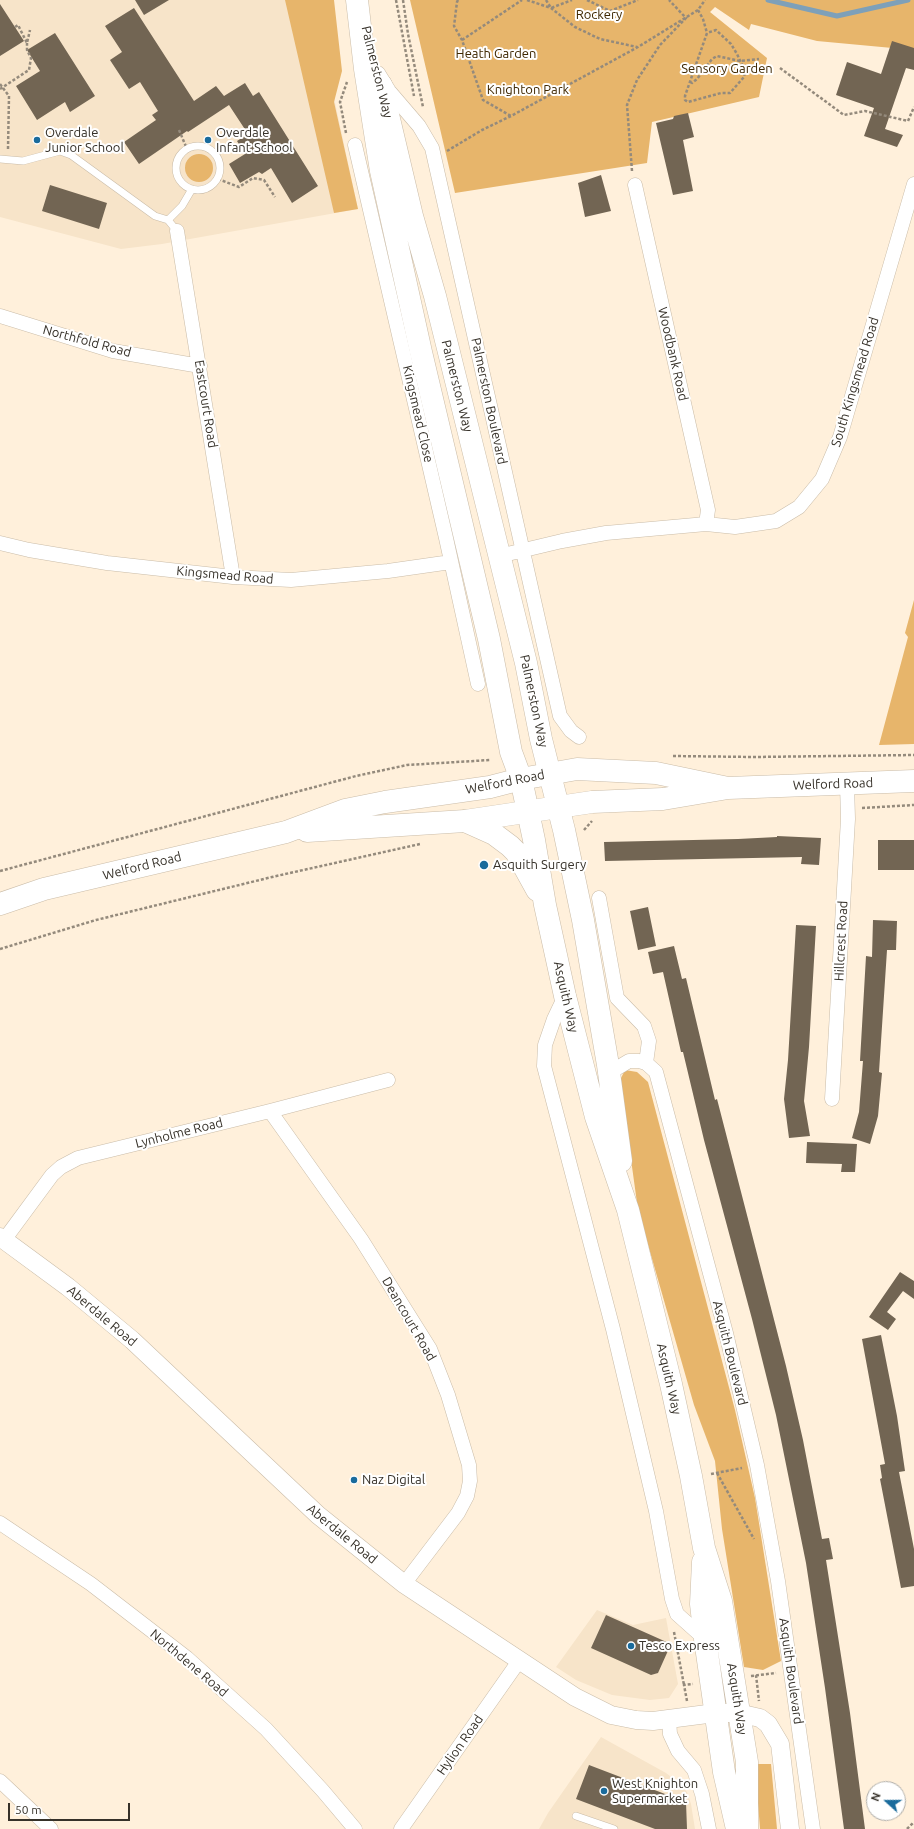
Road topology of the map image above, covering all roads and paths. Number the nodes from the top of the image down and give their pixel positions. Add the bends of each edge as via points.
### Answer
1 (357, 0) edge
2 (403, 0) edge
3 (458, 0) edge
4 (522, 0) edge
5 (527, 0) edge
6 (546, 0) edge
7 (572, 0) edge
8 (587, 0) edge
9 (638, 0) edge
10 (669, 0) edge
11 (705, 0) edge
12 (551, 8) junction
13 (698, 10) junction
14 (686, 18) junction
15 (15, 27) dead end
16 (30, 30) dead end
17 (707, 34) junction
18 (462, 40) junction
19 (27, 43) junction
20 (638, 47) junction
21 (759, 59) dead end
22 (740, 61) junction
23 (780, 68) dead end
24 (378, 74) junction
25 (348, 78) dead end
26 (690, 82) junction
27 (0, 84) edge
28 (1, 88) edge
29 (914, 107) edge
30 (424, 112) dead end
31 (511, 116) junction
32 (179, 130) dead end
33 (355, 145) joint
34 (187, 149) junction
35 (435, 158) junction
36 (0, 159) edge
37 (8, 160) junction
38 (218, 179) junction
39 (914, 184) edge
40 (635, 185) joint
41 (192, 189) junction
42 (275, 197) dead end
43 (168, 220) junction
44 (177, 231) joint
45 (0, 316) edge
46 (200, 366) junction
47 (706, 524) junction
48 (0, 542) edge
49 (522, 550) junction
50 (499, 556) junction
51 (451, 562) junction
52 (233, 577) junction
53 (489, 639) junction
54 (478, 684) dead end
55 (579, 737) dead end
56 (914, 755) edge
57 (670, 756) dead end
58 (490, 760) dead end
59 (550, 774) junction
60 (521, 779) junction
61 (914, 781) edge
62 (847, 784) junction
63 (728, 788) junction
64 (914, 805) edge
65 (558, 806) junction
66 (527, 812) junction
67 (848, 819) junction
68 (465, 821) junction
69 (286, 832) junction
70 (425, 843) dead end
71 (0, 871) edge
72 (599, 898) dead end
73 (0, 904) edge
74 (545, 905) junction
75 (0, 950) edge
76 (565, 996) junction
77 (646, 1063) junction
78 (609, 1073) junction
79 (388, 1080) dead end
80 (832, 1099) dead end
81 (270, 1111) junction
82 (628, 1210) junction
83 (2, 1239) edge
84 (757, 1465) junction
85 (717, 1473) junction
86 (711, 1474) dead end
87 (2, 1529) edge
88 (755, 1540) dead end
89 (704, 1548) junction
90 (404, 1584) junction
91 (677, 1614) junction
92 (705, 1639) junction
93 (519, 1661) junction
94 (684, 1685) dead end
95 (716, 1713) junction
96 (738, 1713) junction
97 (669, 1719) junction
98 (0, 1781) edge
99 (576, 1816) dead end
100 (914, 1822) edge
101 (51, 1829) edge
102 (355, 1829) edge
103 (401, 1829) edge
104 (614, 1829) edge
105 (709, 1829) edge
106 (737, 1829) edge
107 (747, 1829) edge
108 (790, 1829) edge
109 (813, 1829) edge
110 (908, 1829) edge

1 - 24 main road, Palmerston Way
1 - 53 main road, Palmerston Way via 365,69 383,178
2 - 30 path
3 - 18 path via 454,26
4 - 18 path
5 - 12 path
6 - 12 path
7 - 12 path
8 - 9 path via 610,11
10 - 14 path
11 - 13 path
12 - 20 path via 575,27 594,36
13 - 14 path
13 - 17 path
14 - 20 path
14 - 40 path via 660,44 637,80 627,105 631,166
15 - 19 path via 18,25
16 - 19 path
17 - 22 path via 716,30 721,34
17 - 26 path
18 - 31 path via 483,100
19 - 28 path via 31,58 30,70
20 - 31 path
21 - 22 path
22 - 26 path via 717,56 697,80
22 - 26 path via 745,71 744,77 730,92 688,102 685,96
23 - 29 path via 844,115 866,111 908,122
24 - 35 street, Palmerston Boulevard via 419,126
24 - 50 main road, Palmerston Way
25 - 33 path via 340,102 346,133
27 - 28 path
28 - 37 path via 9,96
31 - 35 path
32 - 34 path
33 - 51 street, Kingsmead Close
34 - 38 lane via 201,146 214,152 220,165
34 - 41 lane via 176,167 180,181
35 - 49 street, Palmerston Boulevard
36 - 37 lane
37 - 43 lane via 23,161 60,151 71,155 155,216
38 - 41 lane via 207,189
38 - 42 path via 239,187 253,178 264,180
39 - 47 street, South Kingsmead Road via 840,436 822,479 799,507 776,521 736,527
40 - 47 street, Woodbank Road via 708,510
41 - 43 lane via 182,206
43 - 44 lane
44 - 46 street, Eastcourt Road
45 - 46 street, Northfold Road via 113,351
46 - 52 street, Eastcourt Road
47 - 49 street, South Kingsmead Road via 606,533
48 - 52 street, Kingsmead Road via 29,550 107,563
49 - 50 street, South Kingsmead Road
49 - 55 street, Palmerston Boulevard via 560,716
50 - 53 main road via 490,560 487,567
50 - 59 main road, Palmerston Way
51 - 52 street, Kingsmead Road via 291,580
51 - 54 street, Kingsmead Close
53 - 60 main road, Palmerston Way via 511,752
56 - 57 path
58 - 71 path via 407,765 356,776
59 - 60 main road, Welford Road
59 - 63 main road, Welford Road via 577,769 656,773
59 - 65 main road, Asquith Way
60 - 66 main road, Asquith Way
60 - 69 main road, Welford Road via 490,787 345,810
61 - 62 main road, Welford Road
62 - 63 main road, Welford Road
62 - 67 street, Hillcrest Road
63 - 65 main road, Welford Road via 663,799
64 - 67 path via 864,807
65 - 66 main road, Welford Road
65 - 78 main road, Asquith Way via 583,920
66 - 68 main road, Welford Road
66 - 74 main road, Asquith Way
67 - 80 street, Hillcrest Road
68 - 69 main road, Welford Road
68 - 74 main road via 494,834 516,852
69 - 73 main road, Welford Road via 44,890
70 - 75 path via 96,920
72 - 77 street via 618,998 644,1026 649,1041
74 - 76 main road, Asquith Way
76 - 82 main road, Asquith Way via 596,1116
76 - 91 street via 545,1045 544,1066 613,1328
77 - 78 street via 629,1061
77 - 84 street, Asquith Boulevard via 656,1072 726,1332
78 - 82 main road, Asquith Way
79 - 81 street, Lynholme Road
81 - 83 street, Lynholme Road via 78,1158 52,1175
81 - 90 street, Deancourt Road via 361,1239 430,1349 448,1395 468,1465 470,1481 467,1496 458,1513
82 - 89 main road, Asquith Way via 671,1384
83 - 90 street, Aberdale Road via 68,1287 132,1340 318,1516
84 - 85 path
84 - 109 street, Asquith Boulevard via 778,1581
85 - 86 path
85 - 88 path
87 - 102 street, Northdene Road via 91,1584 187,1658 266,1729
89 - 92 main road, Asquith Way via 701,1604
89 - 96 main road, Asquith Way via 721,1601
90 - 93 street, Aberdale Road
91 - 92 street
91 - 94 path via 672,1620
92 - 95 main road, Asquith Way
93 - 97 street, Aberdale Road via 575,1697 611,1714 636,1720
93 - 103 street, Hylion Road
95 - 96 street, Aberdale Road
95 - 97 street, Aberdale Road
95 - 106 main road, Asquith Way via 724,1772
96 - 107 main road, Asquith Way via 747,1762
96 - 108 street, Aberdale Road via 760,1718 768,1724 780,1744
97 - 105 street via 670,1734 678,1751 694,1770
98 - 101 street
99 - 104 lane
100 - 110 path

